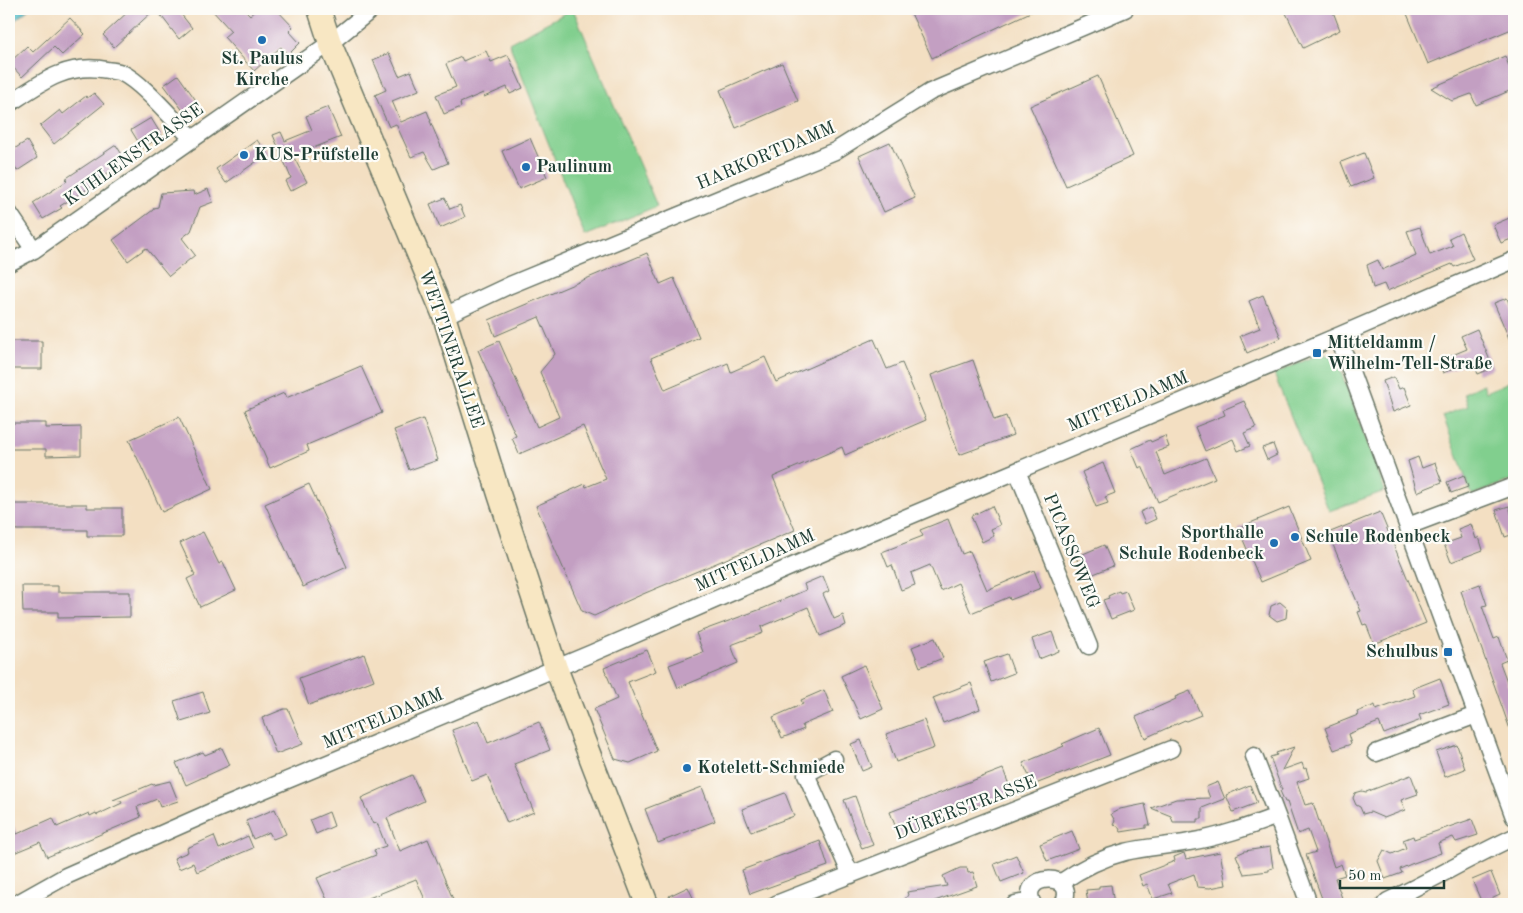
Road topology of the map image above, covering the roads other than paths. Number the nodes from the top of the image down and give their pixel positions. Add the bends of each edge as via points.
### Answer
1 (319, 9) edge
2 (372, 9) edge
3 (1125, 9) edge
4 (330, 42) junction
5 (9, 104) edge
6 (192, 138) junction
7 (9, 213) edge
8 (34, 250) junction
9 (1514, 260) edge
10 (9, 263) edge
11 (444, 316) junction
12 (1338, 336) junction
13 (1017, 471) junction
14 (1514, 486) edge
15 (1408, 526) junction
16 (1089, 646) dead end
17 (556, 668) junction
18 (1476, 715) junction
19 (1171, 749) dead end
20 (1376, 753) dead end
21 (1254, 756) dead end
22 (834, 759) dead end
23 (1510, 789) edge
24 (1276, 816) junction
25 (1514, 818) edge
26 (1514, 837) edge
27 (851, 875) junction
28 (1060, 883) junction
29 (1026, 903) edge
30 (17, 904) edge
31 (647, 904) edge
32 (776, 904) edge
33 (1064, 904) edge
34 (1310, 904) edge
35 (1385, 904) edge

1 - 4 street, WETTINERALLEE
2 - 4 street, KUHLENSTRASSE
3 - 11 street, HARKORTDAMM via 930,92 835,151 510,285
4 - 6 street, KUHLENSTRASSE
4 - 11 street, WETTINERALLEE
5 - 6 street via 40,82 66,71 96,68 120,73 138,84
6 - 8 street, KUHLENSTRASSE
7 - 8 street
8 - 10 street, KUHLENSTRASSE
9 - 12 street, MITTELDAMM
11 - 17 street, WETTINERALLEE
12 - 13 street, MITTELDAMM
12 - 15 street
13 - 16 street, PICASSOWEG
13 - 17 street, MITTELDAMM
14 - 15 street
15 - 18 street
17 - 30 street, MITTELDAMM via 204,815 66,876
17 - 31 street, WETTINERALLEE
18 - 20 street
18 - 23 street
19 - 27 street, DÜRERSTRASSE
21 - 24 street
22 - 27 street via 806,774
23 - 25 street
24 - 28 street via 1223,835 1126,852 1098,861
24 - 34 street
26 - 35 street
27 - 32 street, DÜRERSTRASSE
28 - 29 street via 1046,878 1039,881 1033,886
28 - 33 street via 1066,895

